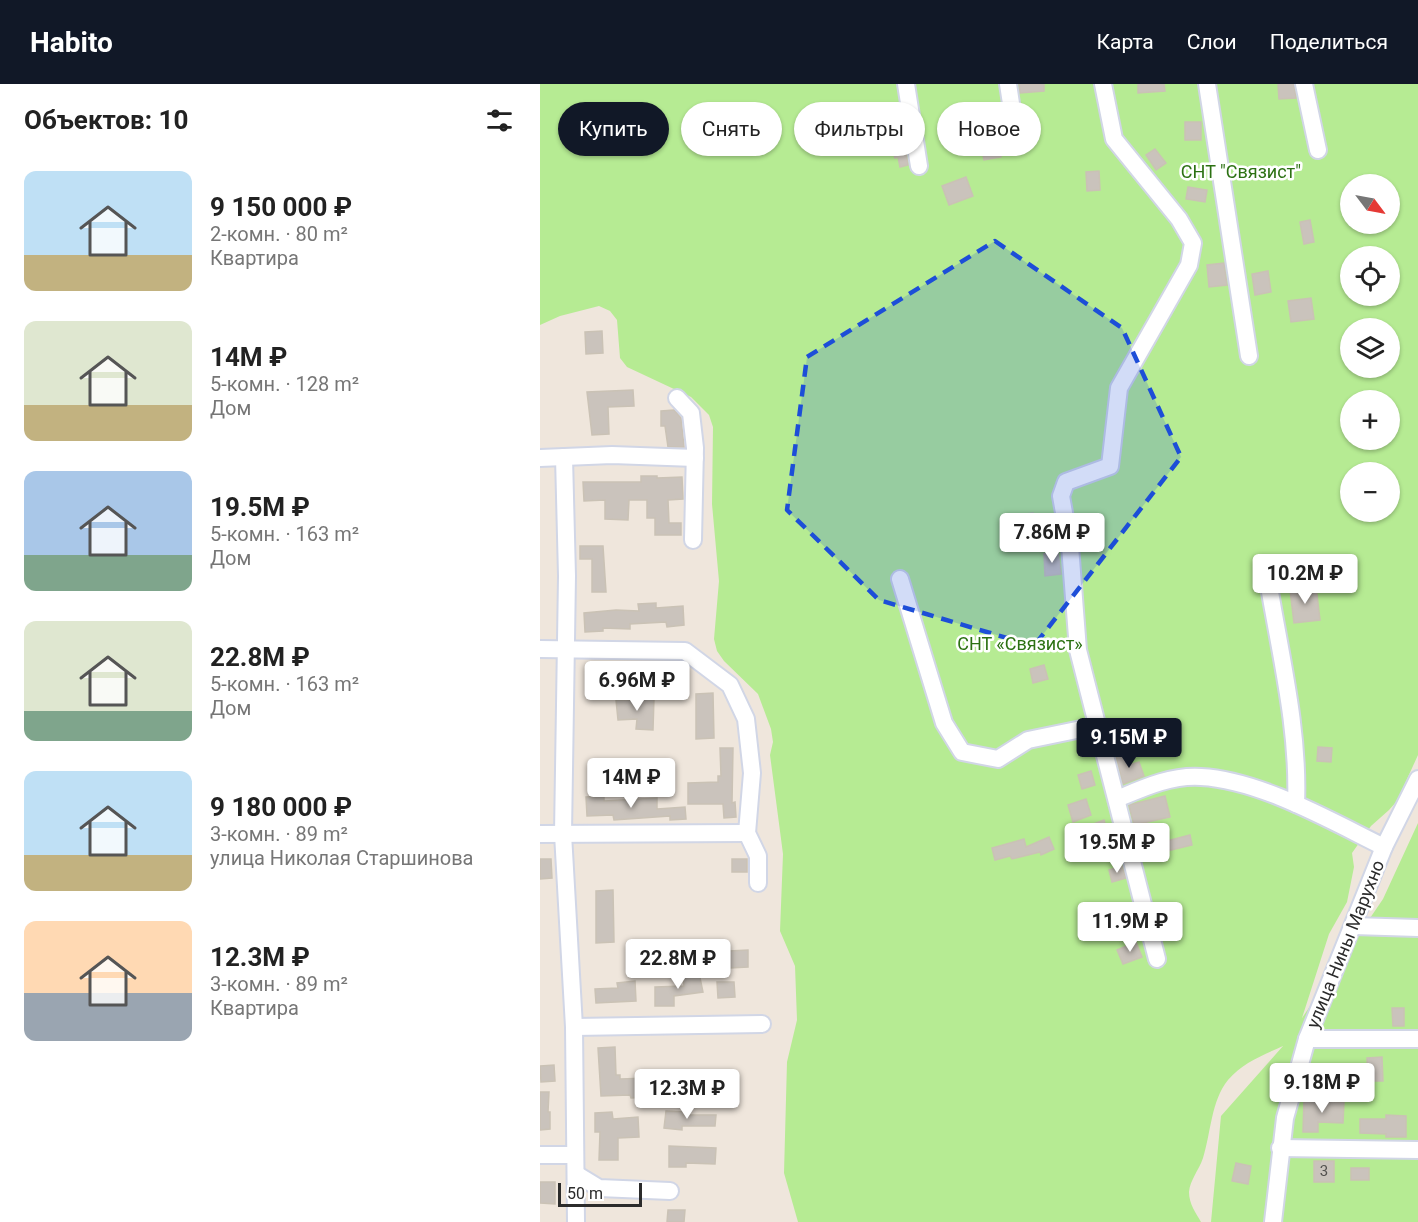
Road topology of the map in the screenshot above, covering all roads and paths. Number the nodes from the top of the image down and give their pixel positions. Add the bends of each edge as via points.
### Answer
1 (906, 84) edge
2 (1008, 84) edge
3 (1104, 84) edge
4 (1207, 84) edge
5 (1304, 84) edge
6 (1011, 102) edge
7 (1318, 150) dead end
8 (919, 166) dead end
9 (1249, 356) dead end
10 (677, 398) dead end
11 (564, 457) junction
12 (540, 458) edge
13 (695, 458) junction
14 (693, 540) dead end
15 (900, 579) dead end
16 (1270, 592) dead end
17 (565, 648) junction
18 (540, 649) edge
19 (1096, 726) junction
20 (1418, 779) edge
21 (1117, 799) junction
22 (1296, 804) junction
23 (1411, 807) edge
24 (747, 833) junction
25 (540, 834) edge
26 (563, 834) junction
27 (1384, 847) junction
28 (758, 883) dead end
29 (1353, 926) junction
30 (1418, 928) edge
31 (1157, 959) dead end
32 (762, 1024) dead end
33 (573, 1028) junction
34 (1307, 1039) junction
35 (1418, 1039) edge
36 (1281, 1148) junction
37 (1418, 1150) edge
38 (540, 1155) edge
39 (575, 1155) junction
40 (576, 1174) junction
41 (670, 1191) dead end
42 (576, 1222) edge
43 (1273, 1222) edge

1 - 8 street
2 - 6 street
3 - 19 street via 1114,139 1179,219 1193,243 1189,266 1119,388 1110,466 1066,482 1061,496 1070,546 1078,650
4 - 9 street
5 - 7 street
10 - 13 street via 691,413
11 - 12 street
11 - 13 street
11 - 17 street
13 - 14 street
15 - 19 street via 944,723 962,752 998,759 1028,740
16 - 22 street via 1298,771
17 - 18 street
17 - 24 street via 685,651 730,685 746,719 750,751
17 - 26 street
19 - 21 street
20 - 23 street, улица Нины Марухно
21 - 22 street via 1159,782 1199,777 1232,781
21 - 31 street
22 - 27 street
23 - 27 street, улица Нины Марухно
24 - 26 street
24 - 28 street via 758,856
25 - 26 street
26 - 33 street
27 - 29 street, улица Нины Марухно
29 - 30 street
29 - 34 street, улица Нины Марухно
32 - 33 street
33 - 39 street
34 - 35 street
34 - 36 street, улица Нины Марухно
36 - 37 street
36 - 43 street, улица Нины Марухно
38 - 39 street
39 - 40 street
40 - 41 street via 599,1188
40 - 42 street

